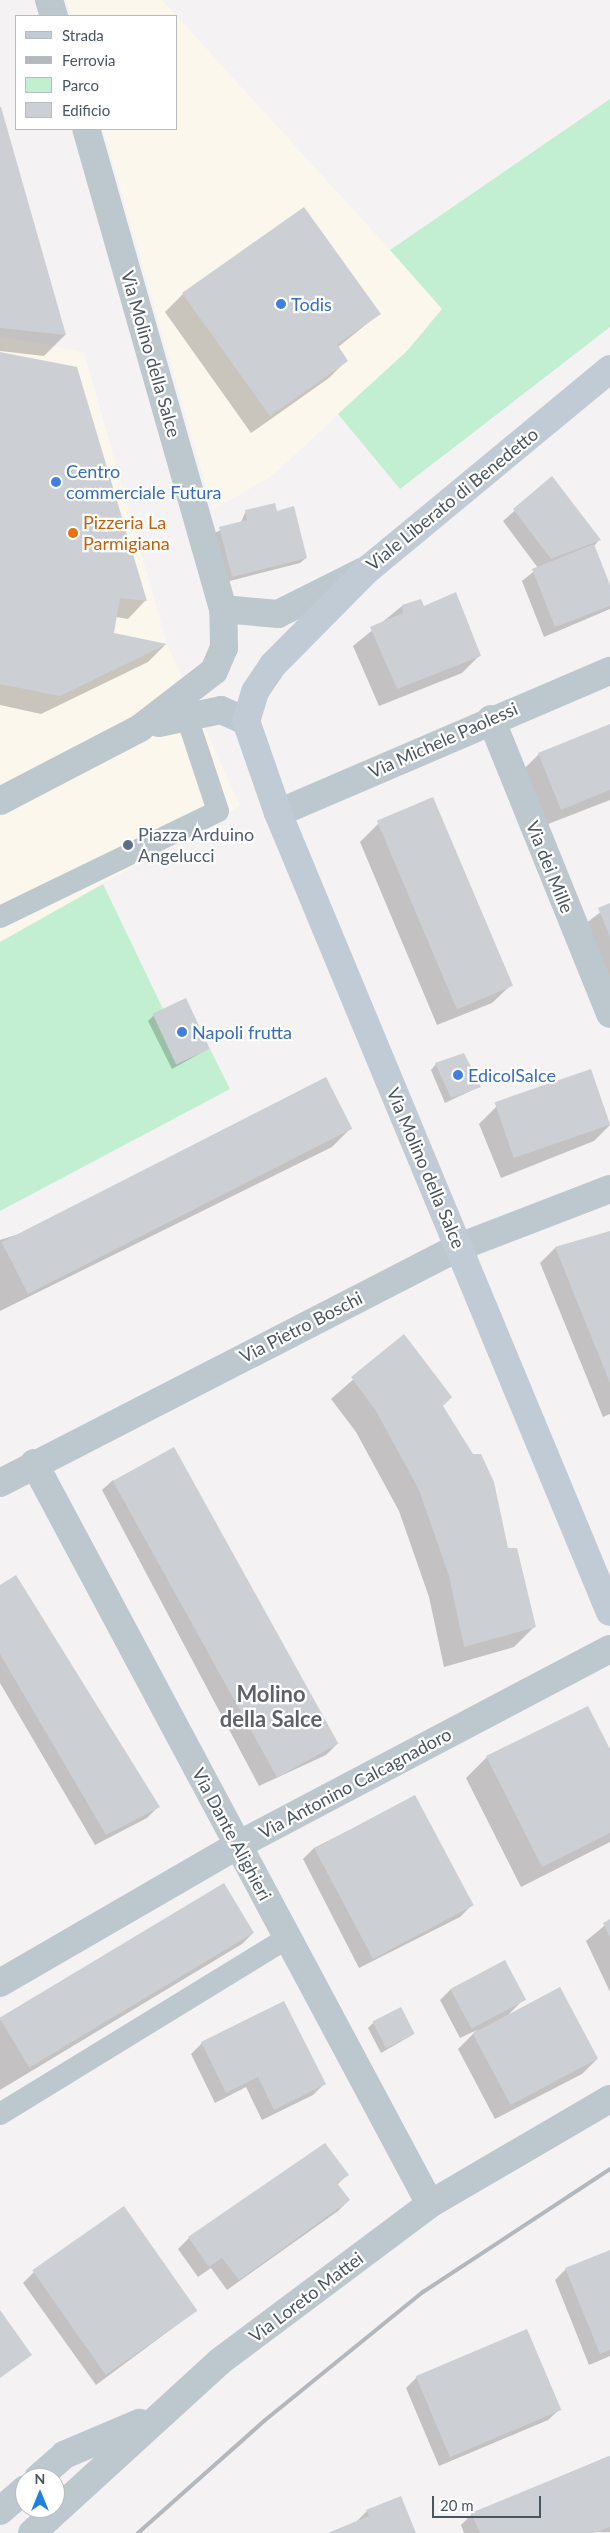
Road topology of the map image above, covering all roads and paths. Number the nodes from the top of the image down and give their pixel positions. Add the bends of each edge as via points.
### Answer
1 (49, 0) edge
2 (54, 15) edge
3 (86, 130) edge
4 (610, 369) edge
5 (368, 569) junction
6 (223, 609) junction
7 (610, 671) edge
8 (186, 714) junction
9 (491, 719) junction
10 (246, 721) junction
11 (140, 728) junction
12 (0, 801) edge
13 (278, 813) junction
14 (0, 917) edge
15 (610, 1014) edge
16 (610, 1189) edge
17 (459, 1248) junction
18 (34, 1464) junction
19 (0, 1484) edge
20 (610, 1612) edge
21 (610, 1649) edge
22 (238, 1846) junction
23 (288, 1938) junction
24 (0, 1984) edge
25 (610, 2099) edge
26 (0, 2114) edge
27 (430, 2204) junction
28 (161, 2413) junction
29 (49, 2468) edge
30 (15, 2498) edge
31 (0, 2512) edge
32 (32, 2533) edge

1 - 2 street
3 - 6 street, Via Molino della Salce
4 - 5 main road, Viale Liberato di Benedetto
5 - 6 street, Viale Liberato di Benedetto via 278,614
5 - 10 main road via 273,665 255,692
6 - 11 street, Via Molino della Salce via 224,648 214,671
7 - 9 street, Via Michele Paolessi
8 - 10 street via 221,710
8 - 11 street
8 - 14 lane via 218,811
9 - 13 street, Via Michele Paolessi
9 - 15 street, Via dei Mille
10 - 13 main road, Via Molino della Salce
11 - 12 street
13 - 17 main road, Via Molino della Salce
16 - 17 street, Via Pietro Boschi
17 - 18 street, Via Pietro Boschi
17 - 20 main road, Via Molino della Salce
18 - 19 street, Via Pietro Boschi
18 - 22 street, Via Dante Alighieri
21 - 22 street, Via Antonino Calcagnadoro
22 - 23 street, Via Dante Alighieri
22 - 24 street, Via Antonino Calcagnadoro
23 - 26 lane
23 - 27 street, Via Dante Alighieri
25 - 27 street, Via Loreto Mattei
27 - 28 street, Via Loreto Mattei via 219,2362
28 - 29 street via 64,2455
28 - 32 street, Via Loreto Mattei
30 - 31 street

